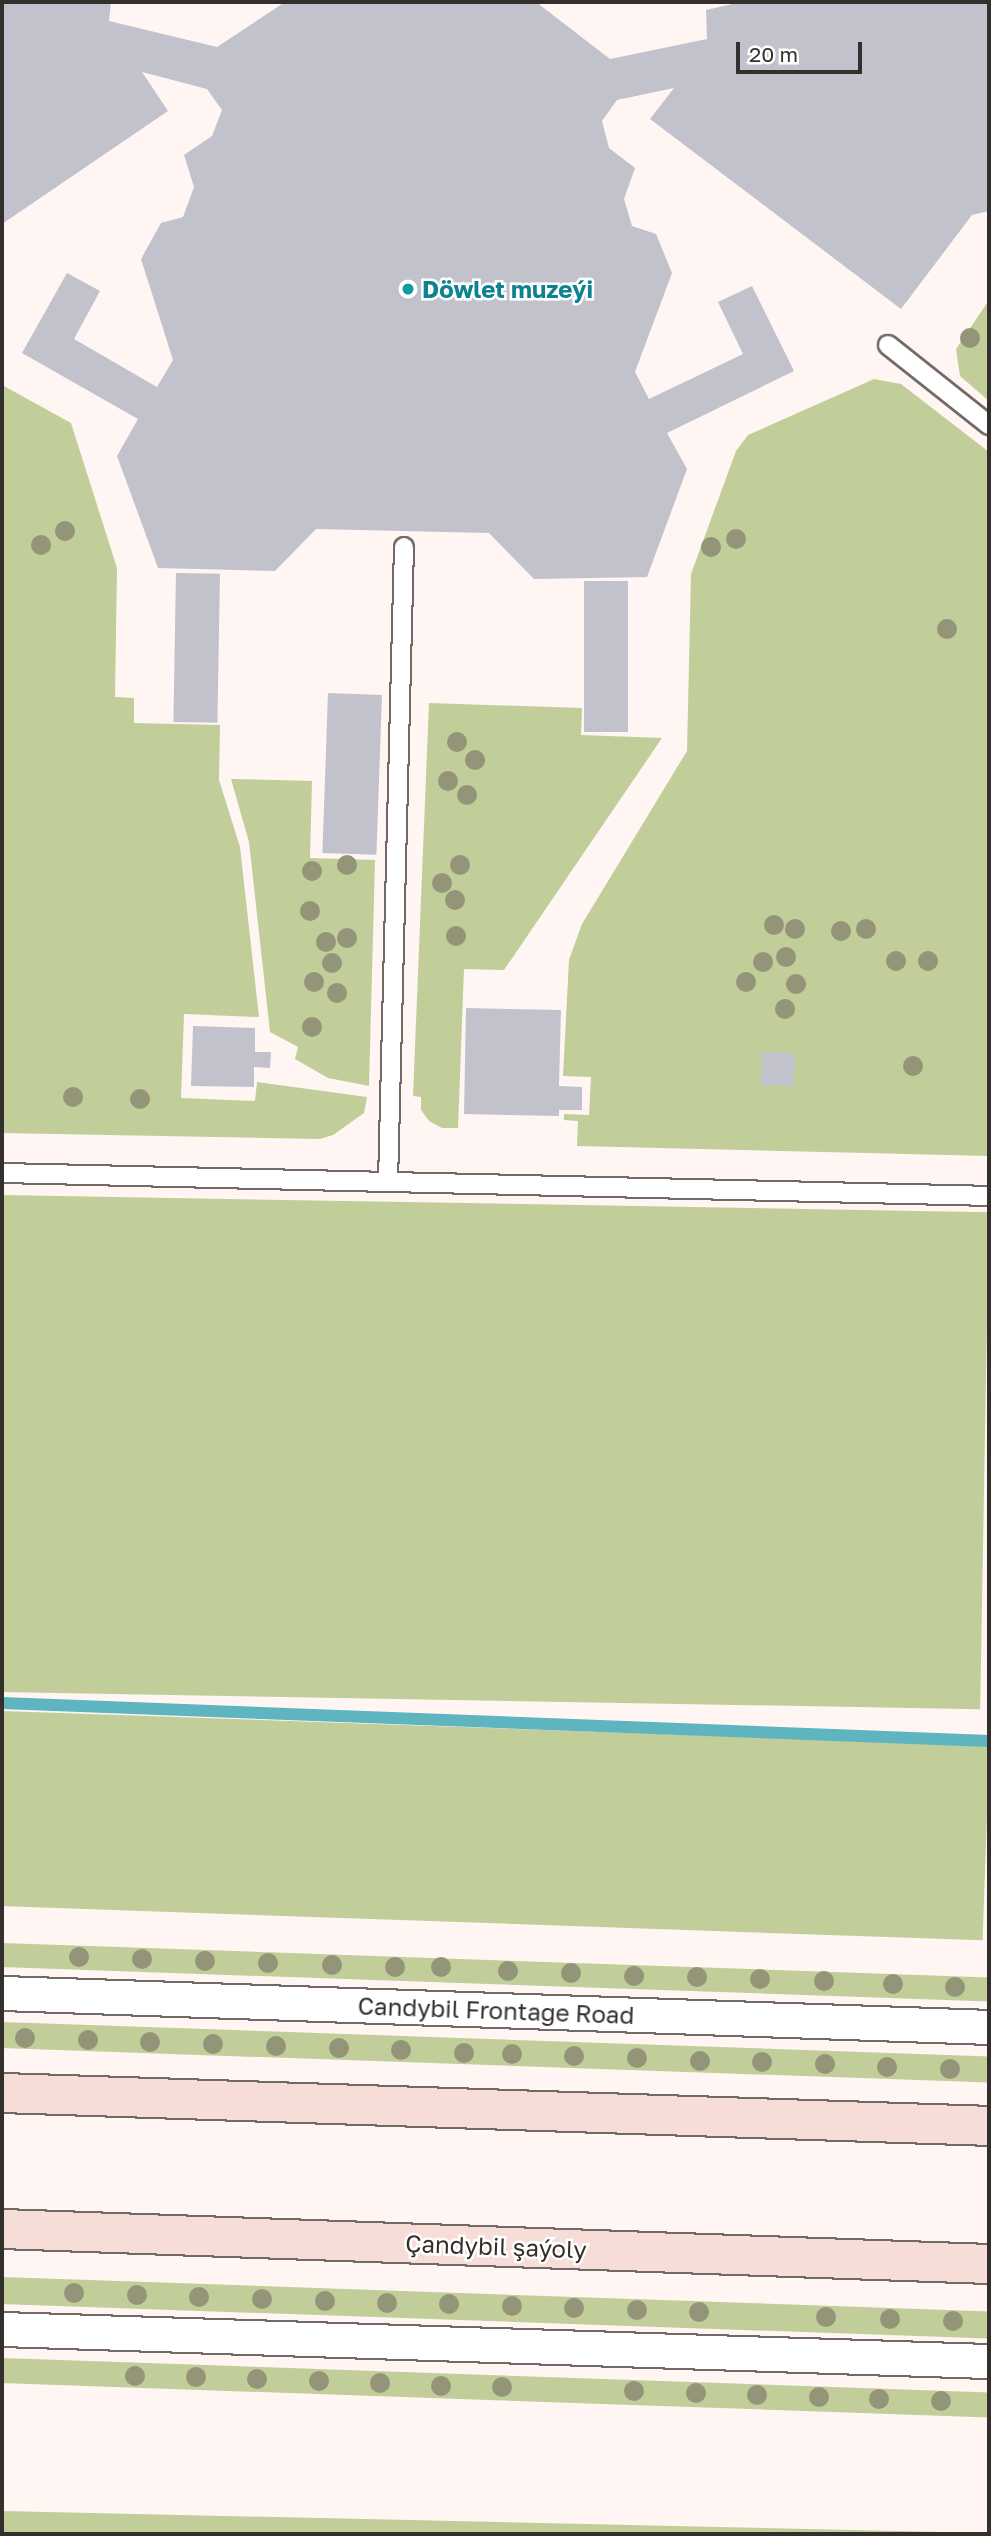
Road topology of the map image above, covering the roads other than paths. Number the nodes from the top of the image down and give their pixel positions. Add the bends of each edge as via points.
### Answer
1 (888, 345) dead end
2 (989, 425) edge
3 (404, 547) dead end
4 (2, 1173) edge
5 (388, 1182) junction
6 (989, 1196) edge
7 (2, 1993) edge
8 (989, 2027) edge
9 (2, 2093) edge
10 (989, 2126) edge
11 (2, 2229) edge
12 (989, 2264) edge
13 (2, 2329) edge
14 (989, 2361) edge

1 - 2 lane
3 - 5 lane
4 - 5 lane
5 - 6 lane
7 - 8 street, Candybil Frontage Road
9 - 10 main road
11 - 12 main road, Çandybil şaýoly
13 - 14 street

